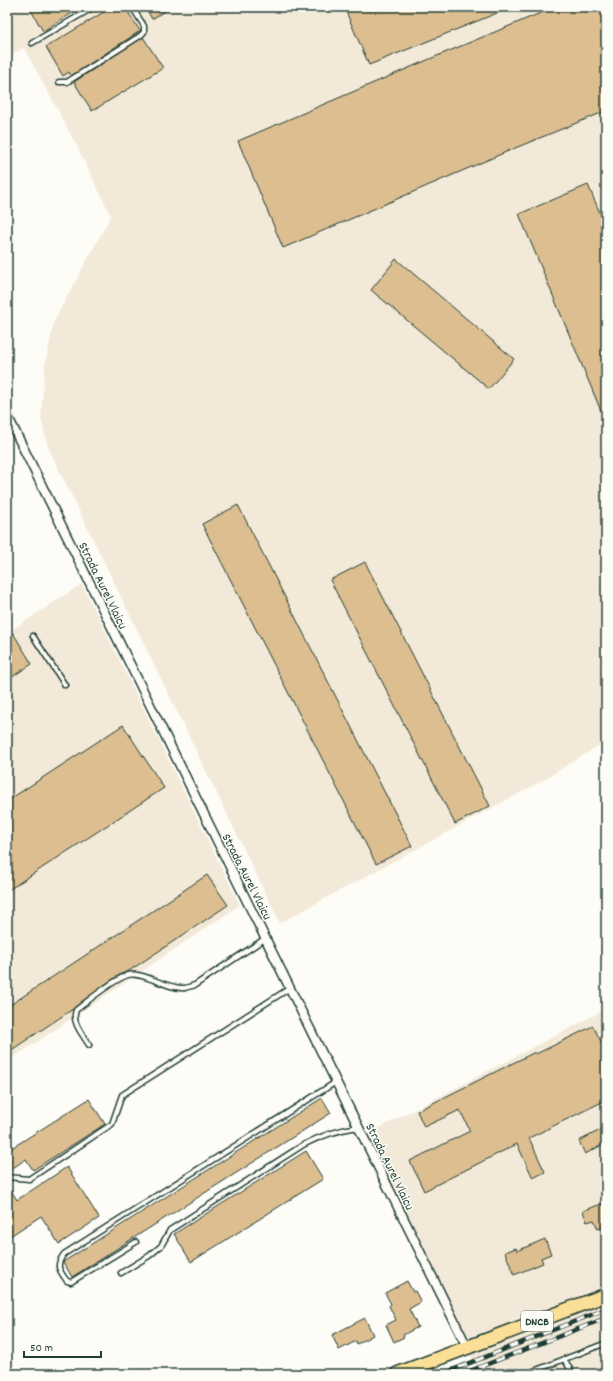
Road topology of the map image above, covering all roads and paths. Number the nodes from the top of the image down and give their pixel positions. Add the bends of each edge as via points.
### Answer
1 (94, 7) edge
2 (132, 7) edge
3 (32, 43) dead end
4 (59, 82) dead end
5 (7, 415) edge
6 (33, 636) dead end
7 (65, 685) dead end
8 (266, 938) junction
9 (290, 988) junction
10 (89, 1045) dead end
11 (336, 1082) junction
12 (358, 1127) junction
13 (7, 1177) edge
14 (136, 1242) dead end
15 (121, 1273) dead end
16 (606, 1295) edge
17 (606, 1343) edge
18 (467, 1347) junction
19 (564, 1359) junction
20 (397, 1374) edge
21 (526, 1374) edge
22 (573, 1374) edge

1 - 3 lane
2 - 4 lane via 144,26 144,32 67,82
5 - 8 street, Strada Aurel Vlaicu
6 - 7 lane
8 - 9 street, Strada Aurel Vlaicu
8 - 10 lane via 195,985 184,988 135,975 128,975 116,982 76,1010 74,1021
9 - 11 street, Strada Aurel Vlaicu
9 - 13 lane via 122,1095 112,1124 28,1179
11 - 12 street, Strada Aurel Vlaicu
11 - 14 lane via 64,1254 59,1261 59,1269 67,1281 71,1282
12 - 15 lane via 341,1129 303,1145 170,1230 161,1246
12 - 18 street, Strada Aurel Vlaicu
16 - 18 main road, DNCB
17 - 19 lane
18 - 20 main road, DNCB
19 - 21 lane
19 - 22 lane

